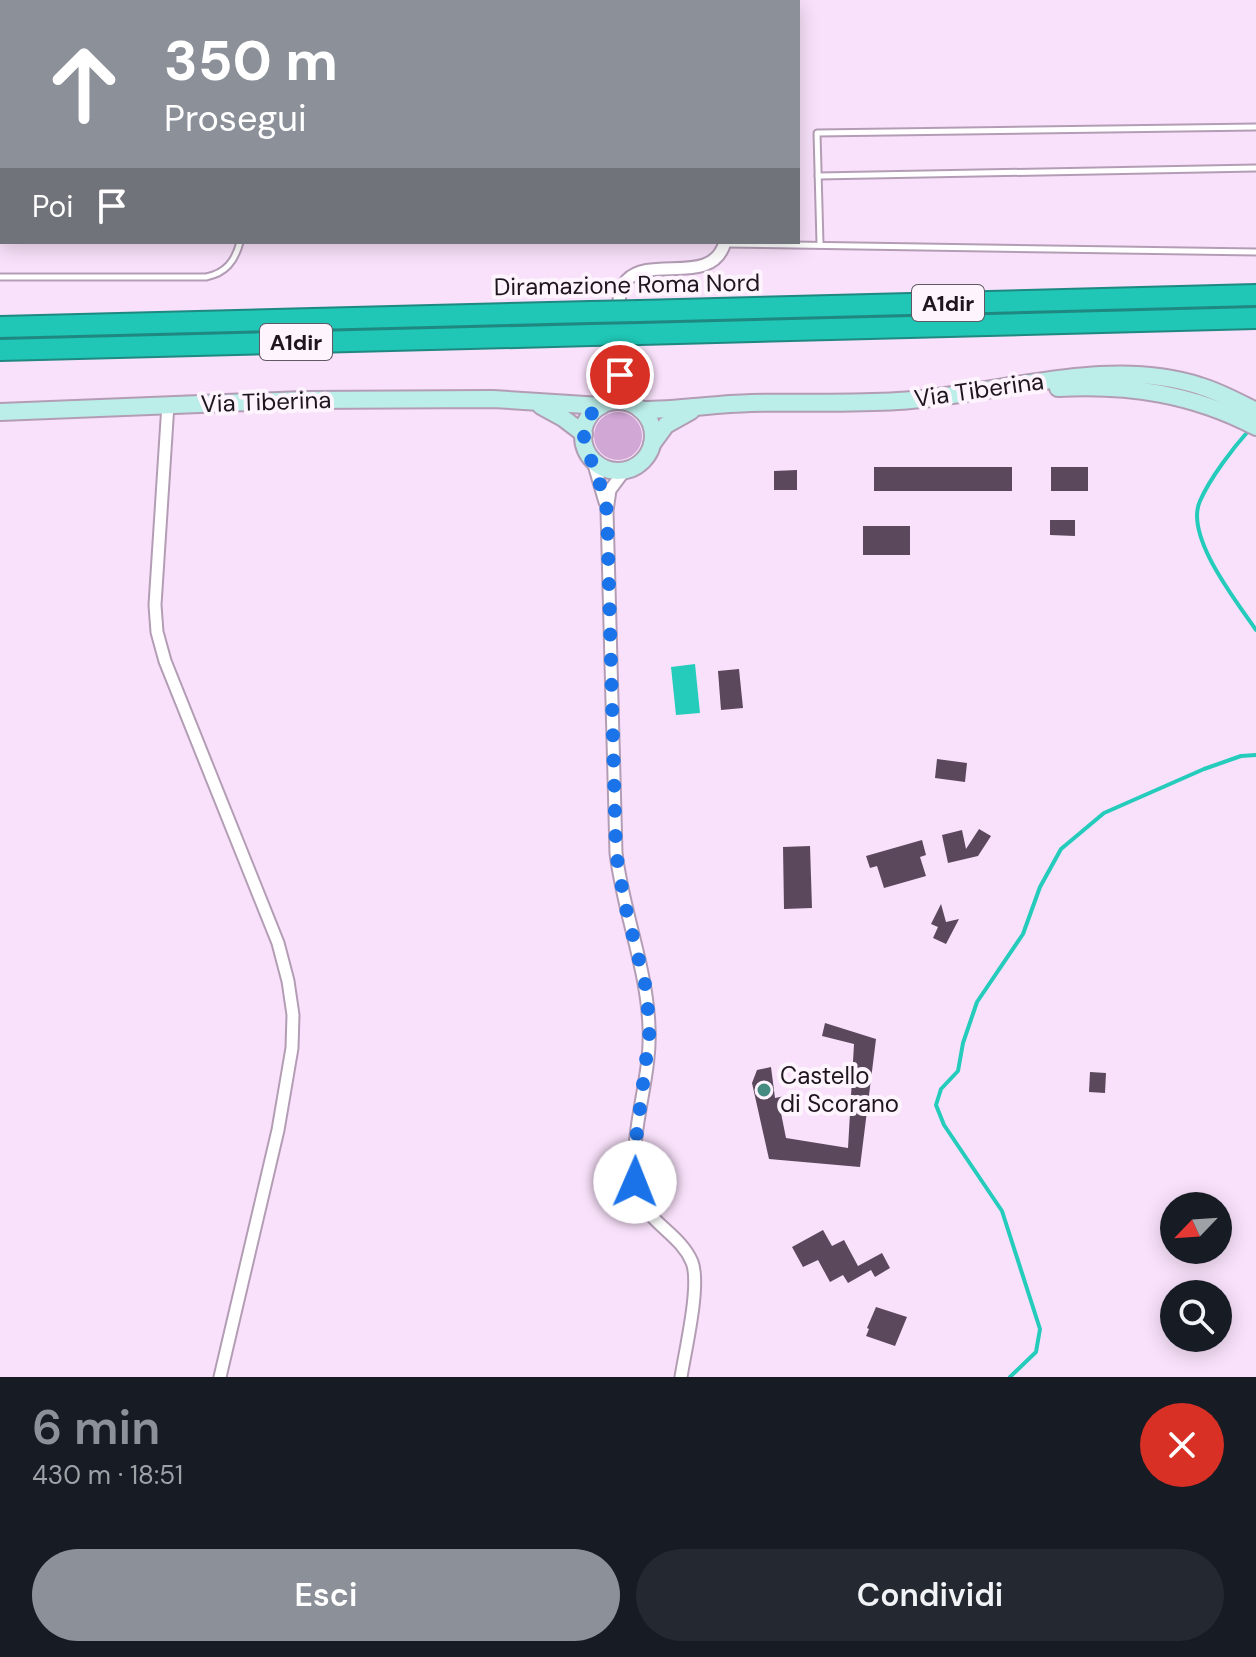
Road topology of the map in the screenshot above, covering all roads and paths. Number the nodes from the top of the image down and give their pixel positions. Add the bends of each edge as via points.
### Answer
1 (1256, 127) edge
2 (1256, 168) edge
3 (818, 176) junction
4 (239, 244) edge
5 (724, 244) edge
6 (800, 244) edge
7 (820, 244) junction
8 (1256, 252) edge
9 (0, 277) edge
10 (1256, 295) edge
11 (1256, 318) edge
12 (0, 327) edge
13 (0, 350) edge
14 (620, 375) junction
15 (532, 402) junction
16 (168, 404) junction
17 (605, 404) junction
18 (636, 406) junction
19 (696, 408) junction
20 (1236, 409) junction
21 (1256, 411) edge
22 (0, 412) edge
23 (1256, 427) edge
24 (584, 434) junction
25 (652, 444) junction
26 (592, 458) junction
27 (625, 470) junction
28 (607, 511) junction
29 (220, 1377) edge
30 (681, 1377) edge

1 - 3 lane via 817,133
2 - 3 lane
3 - 7 lane
4 - 9 lane via 232,263 206,277
5 - 14 street via 708,263 638,272 627,279 619,292
6 - 7 lane
7 - 8 lane
10 - 12 highway, Diramazione Roma Nord / A1dir, bridge
11 - 13 highway, Diramazione Roma Nord / A1dir, bridge
14 - 17 street
14 - 18 street
15 - 16 main road, Via Tiberina
15 - 17 main road, Via Tiberina
15 - 24 main road
16 - 22 main road, Via Tiberina
16 - 29 street via 157,632 278,943 293,1015 278,1130
17 - 18 main road
17 - 24 main road via 586,423
18 - 19 main road, Via Tiberina
18 - 25 main road via 651,426
19 - 20 main road, Via Tiberina via 1122,388
19 - 25 main road via 666,425
20 - 21 main road
20 - 23 main road
24 - 26 main road
25 - 27 main road via 642,461
26 - 27 main road via 607,469
26 - 28 street
27 - 28 street via 610,490
28 - 30 street via 616,853 650,1028 635,1182 647,1212 683,1248 694,1270

